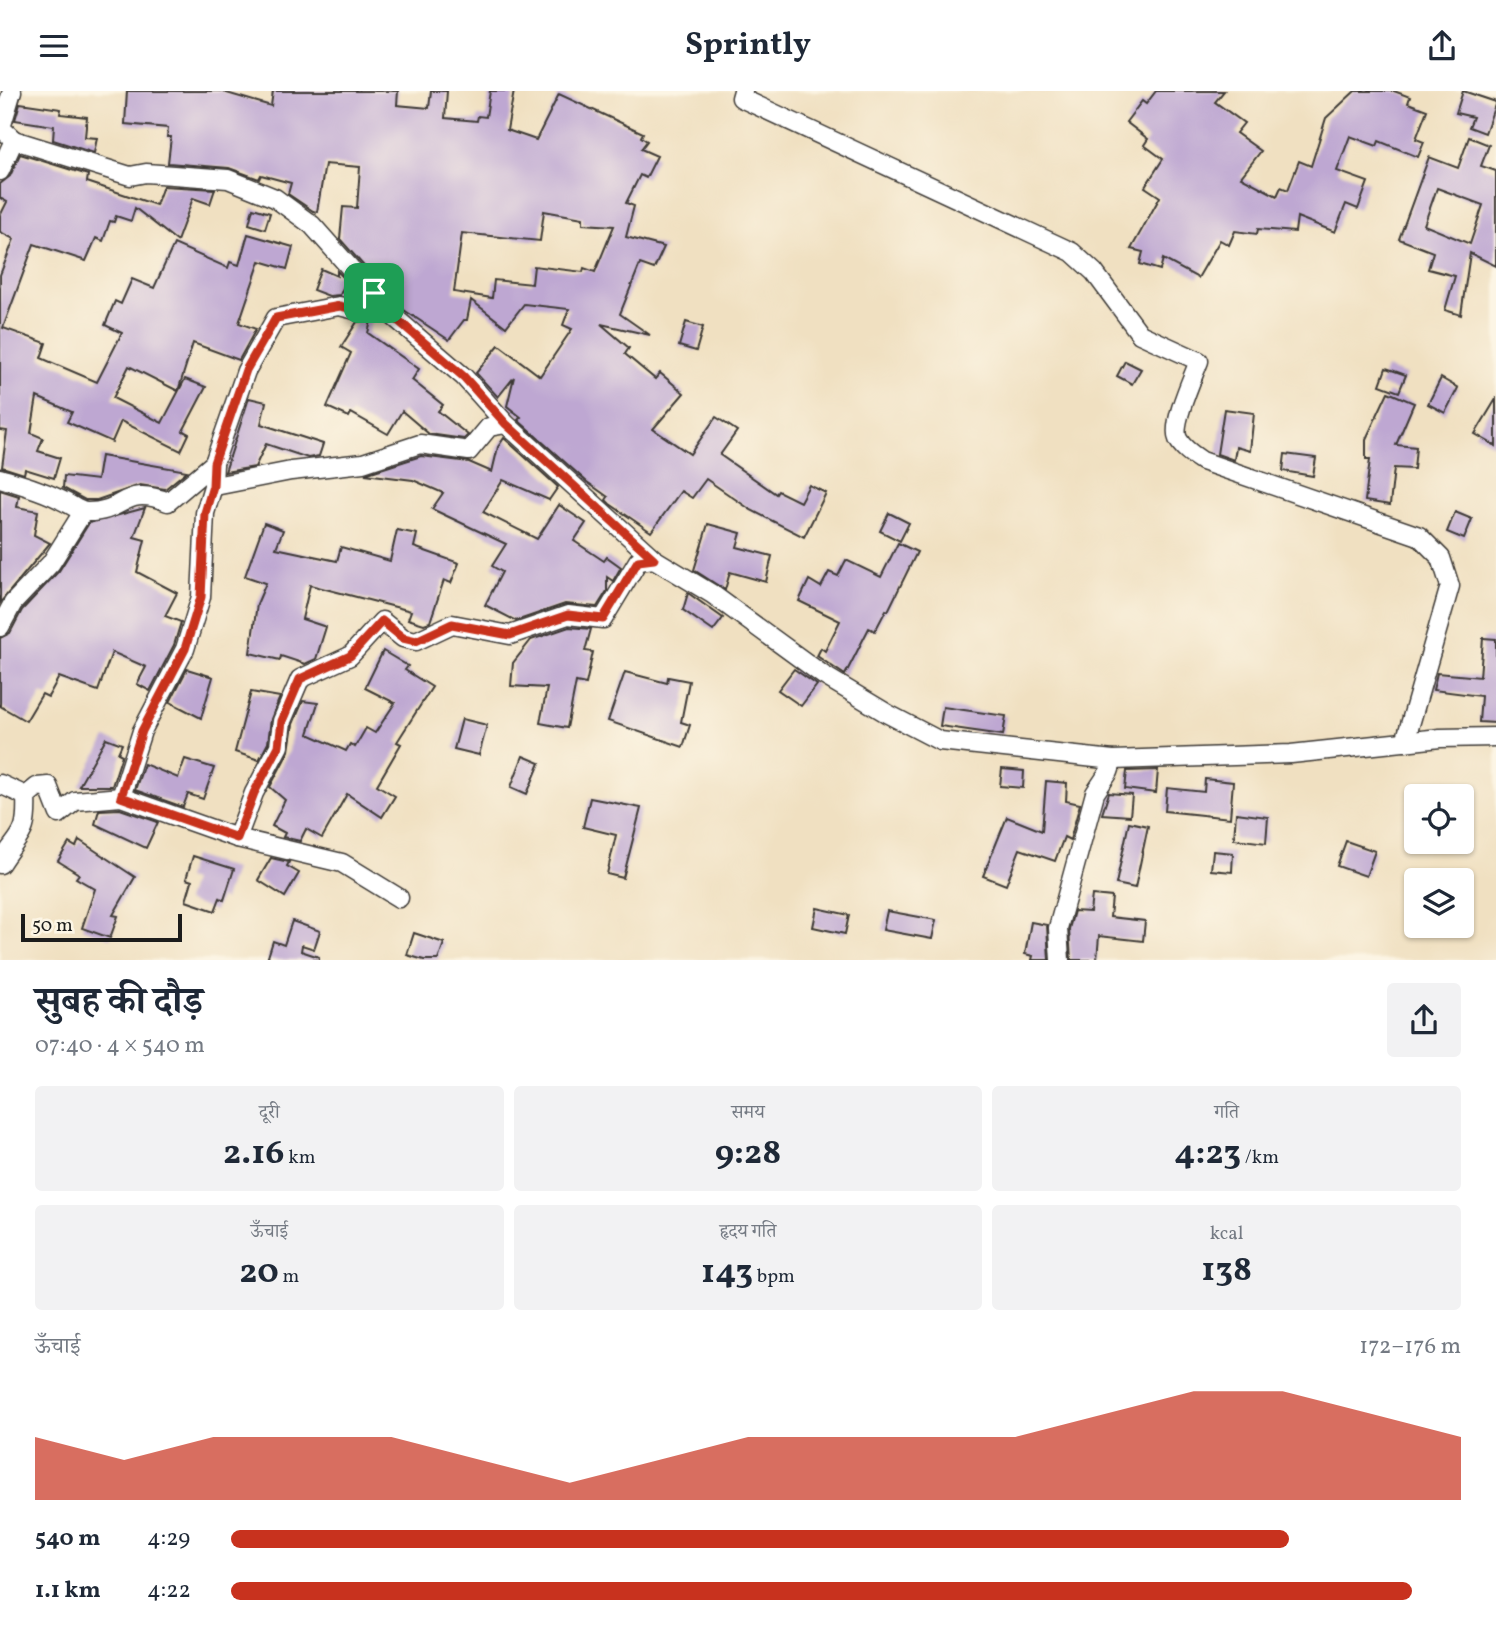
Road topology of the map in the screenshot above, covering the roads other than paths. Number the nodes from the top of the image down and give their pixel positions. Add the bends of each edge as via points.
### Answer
1 (12, 91) edge
2 (743, 91) edge
3 (13, 140) junction
4 (0, 171) edge
5 (374, 293) junction
6 (506, 424) junction
7 (214, 463) junction
8 (0, 478) edge
9 (213, 486) junction
10 (83, 512) junction
11 (654, 559) junction
12 (0, 627) edge
13 (1496, 737) edge
14 (1405, 742) junction
15 (1112, 760) junction
16 (0, 784) edge
17 (26, 796) junction
18 (121, 797) junction
19 (237, 838) junction
20 (0, 864) edge
21 (399, 898) dead end
22 (1060, 960) edge

1 - 3 street via 1,128
2 - 14 street via 741,97 1072,253 1094,272 1140,334 1199,361 1178,420 1177,437 1202,461 1419,536 1441,558 1450,586
3 - 4 street
3 - 5 street via 130,176 229,179 275,198 312,225
5 - 6 street via 393,316 464,377
5 - 7 street via 360,311 340,306 276,318 246,370
6 - 9 street via 489,427 469,451 420,445 363,463
6 - 11 street
7 - 9 street
7 - 10 street via 168,502 147,494 128,497 110,509
8 - 10 street via 49,493
9 - 18 street via 205,513 201,597 185,649 142,731
10 - 12 street via 51,563 13,603
11 - 15 street via 712,594 823,675 940,741
11 - 19 street via 638,561 603,619 568,615 510,635 452,624 416,641 403,638 382,621 350,656 300,679 282,721 279,746
13 - 14 street
14 - 15 street via 1291,754
15 - 22 street via 1095,793 1058,928
16 - 17 street
17 - 18 street via 37,787 48,786 59,814 75,801
17 - 20 street via 21,839
18 - 19 street
19 - 21 street via 342,863

